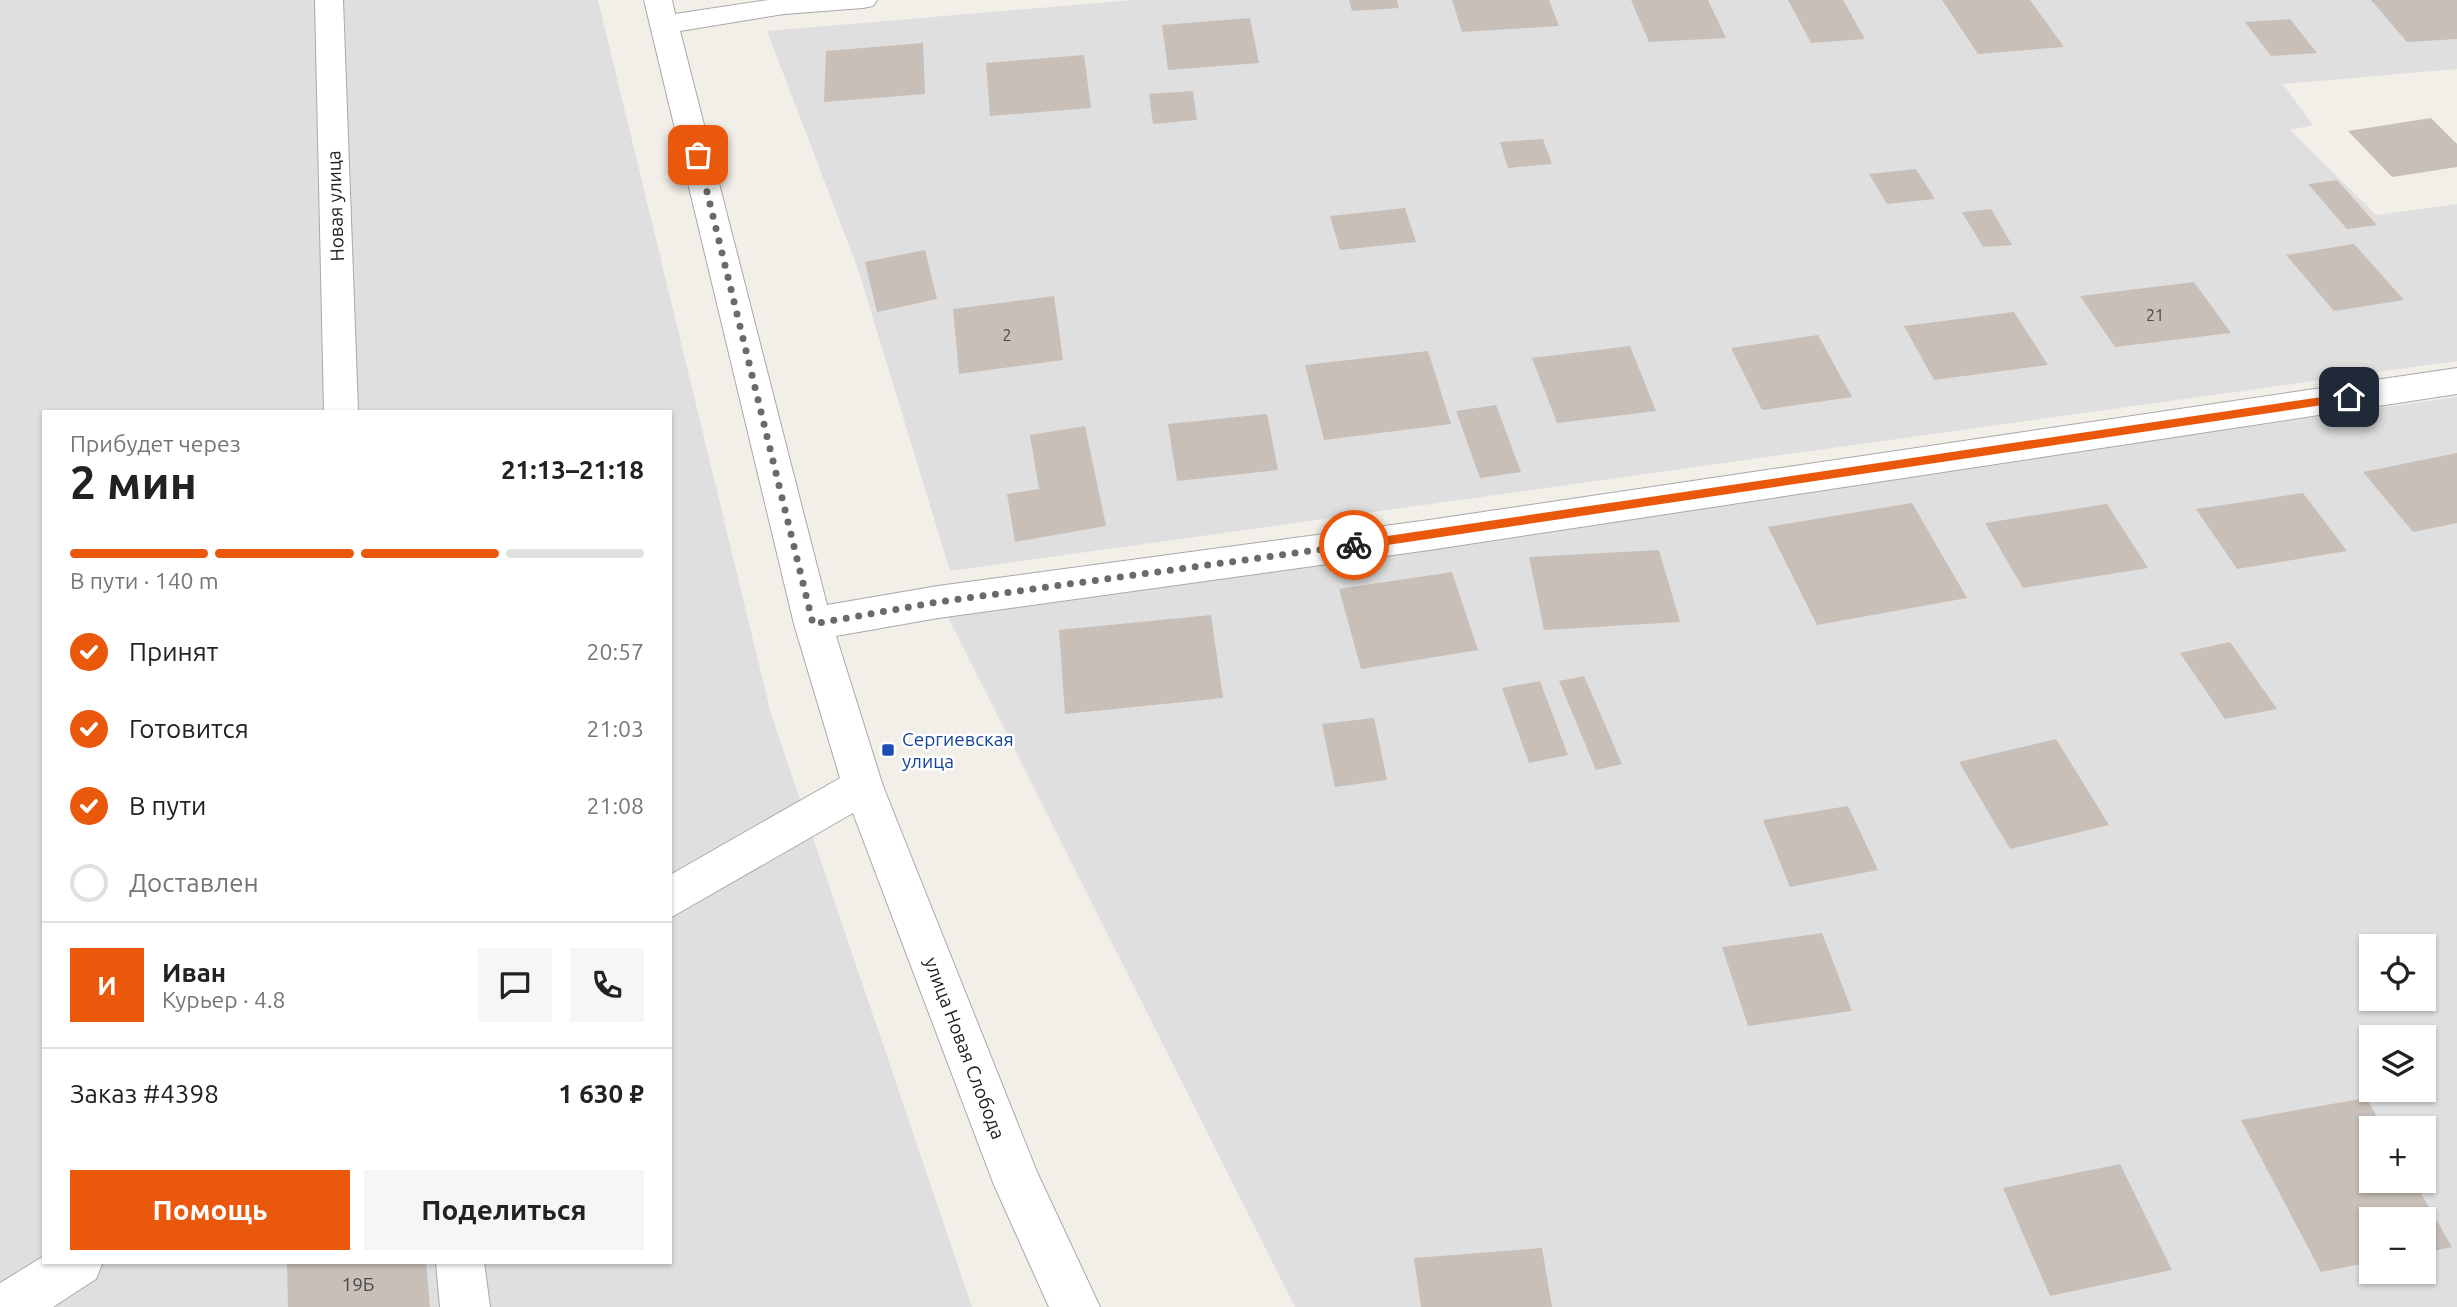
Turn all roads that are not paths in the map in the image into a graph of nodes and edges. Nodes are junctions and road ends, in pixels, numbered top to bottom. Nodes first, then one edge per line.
1 (329, 0) edge
2 (863, 0) edge
3 (662, 12) edge
4 (2457, 381) edge
5 (341, 410) edge
6 (813, 624) junction
7 (863, 786) junction
8 (672, 897) edge
9 (76, 1264) edge
10 (460, 1264) edge
11 (8, 1307) edge
12 (465, 1307) edge
13 (1075, 1307) edge

1 - 5 street, Новая улица
2 - 3 street
3 - 6 street, улица Новая Слобода
4 - 6 street
6 - 7 street, улица Новая Слобода
7 - 8 street
7 - 13 street, улица Новая Слобода
9 - 11 street
10 - 12 street

